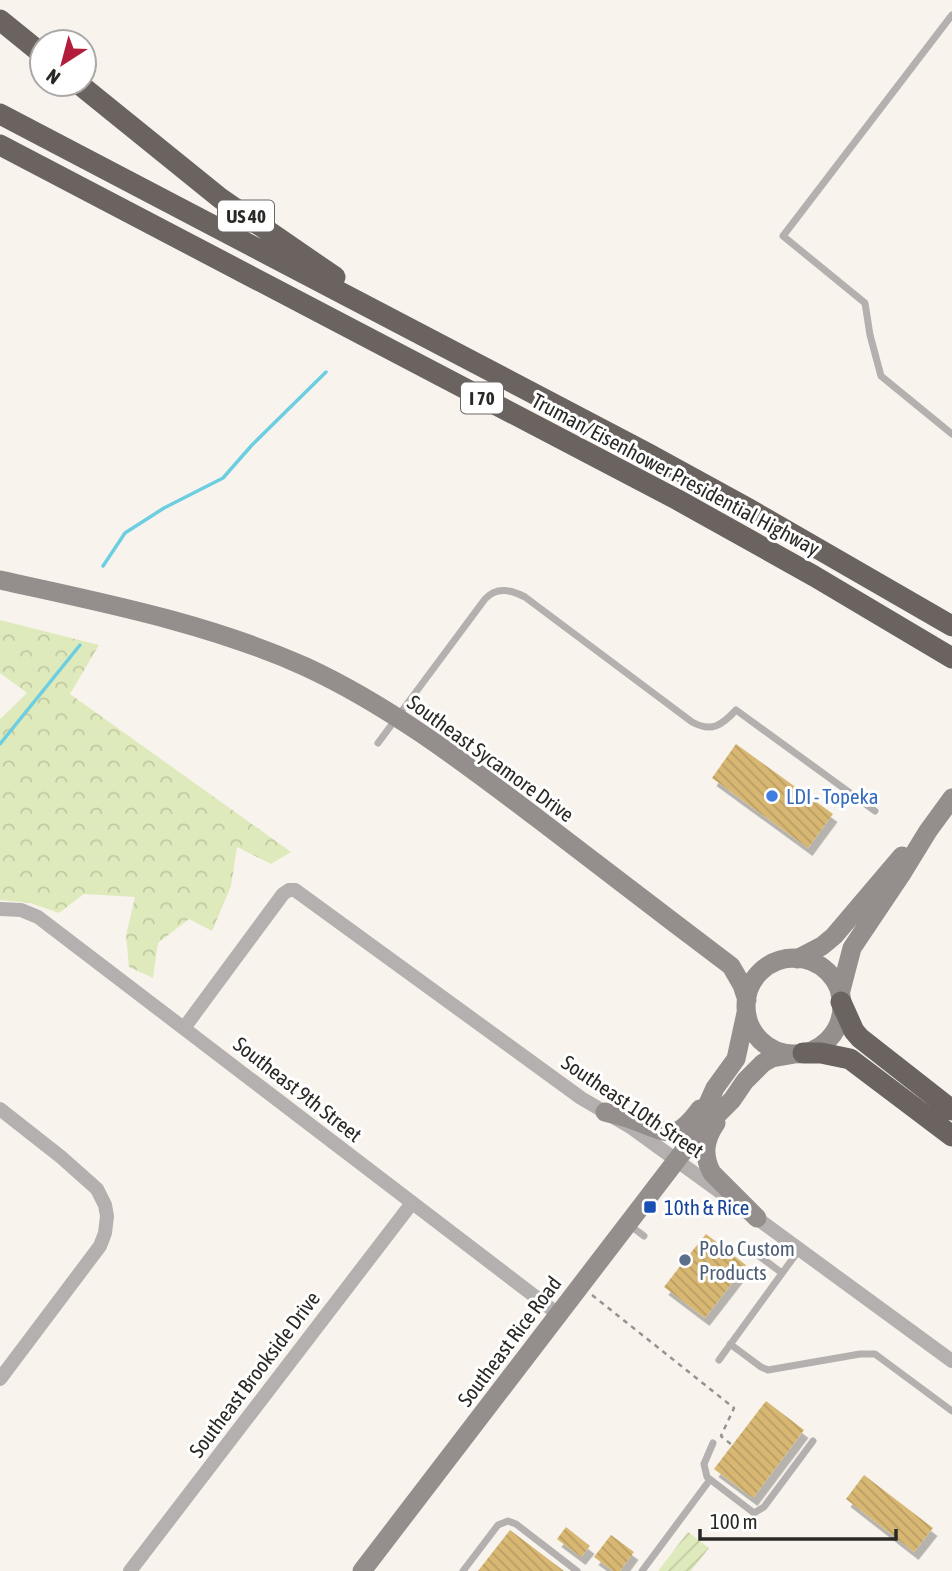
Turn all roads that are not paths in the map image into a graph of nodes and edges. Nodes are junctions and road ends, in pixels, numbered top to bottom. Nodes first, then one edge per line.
1 (952, 15) edge
2 (0, 20) edge
3 (28, 43) edge
4 (96, 98) edge
5 (0, 114) edge
6 (2, 147) edge
7 (424, 337) junction
8 (952, 434) edge
9 (0, 580) edge
10 (952, 626) edge
11 (952, 658) edge
12 (398, 717) junction
13 (378, 743) dead end
14 (952, 798) edge
15 (874, 811) dead end
16 (928, 831) junction
17 (3, 909) edge
18 (797, 959) junction
19 (841, 998) junction
20 (747, 1006) junction
21 (184, 1028) junction
22 (799, 1054) junction
23 (723, 1094) junction
24 (0, 1109) edge
25 (952, 1110) edge
26 (605, 1112) junction
27 (952, 1136) edge
28 (676, 1160) junction
29 (412, 1203) junction
30 (757, 1218) junction
31 (627, 1224) junction
32 (644, 1236) dead end
33 (799, 1249) junction
34 (755, 1253) dead end
35 (782, 1273) junction
36 (558, 1314) junction
37 (730, 1344) junction
38 (719, 1360) dead end
39 (952, 1361) edge
40 (0, 1379) edge
41 (952, 1410) edge
42 (813, 1441) dead end
43 (713, 1443) dead end
44 (709, 1481) junction
45 (130, 1571) edge
46 (362, 1571) edge
47 (463, 1571) edge
48 (577, 1571) edge
49 (642, 1571) edge

1 - 8 lane
2 - 3 highway
4 - 7 highway, US 40
5 - 7 highway, Truman/Eisenhower Presidential Highway / I 70
6 - 11 highway, Truman/Eisenhower Presidential Highway / I 70
7 - 10 highway, Truman/Eisenhower Presidential Highway / I 70
9 - 12 street, Southeast Sycamore Drive
12 - 13 lane
12 - 15 lane
12 - 20 street, Southeast Sycamore Drive
14 - 16 street
16 - 18 street
16 - 19 street
17 - 21 street, Southeast 9th Street
18 - 19 street
18 - 20 street
19 - 22 street
19 - 25 highway
20 - 22 street
20 - 23 street, Southeast Rice Road
21 - 26 street, Southeast 10th Street
21 - 29 street, Southeast 9th Street
22 - 23 street, Southeast Rice Road
22 - 27 highway
23 - 26 street
23 - 28 street, Southeast Rice Road
23 - 30 street
24 - 40 street
26 - 28 street, Southeast 10th Street
28 - 30 street, Southeast 10th Street
28 - 31 street, Southeast Rice Road
29 - 36 street, Southeast 9th Street
29 - 45 street, Southeast Brookside Drive
30 - 33 street, Southeast 10th Street
31 - 32 lane
31 - 36 street, Southeast Rice Road
33 - 35 lane
33 - 39 street, Southeast 10th Street
34 - 35 lane
35 - 37 lane
36 - 46 street, Southeast Rice Road
37 - 38 lane
37 - 41 lane
42 - 44 lane
43 - 44 lane
44 - 49 lane
47 - 48 lane

